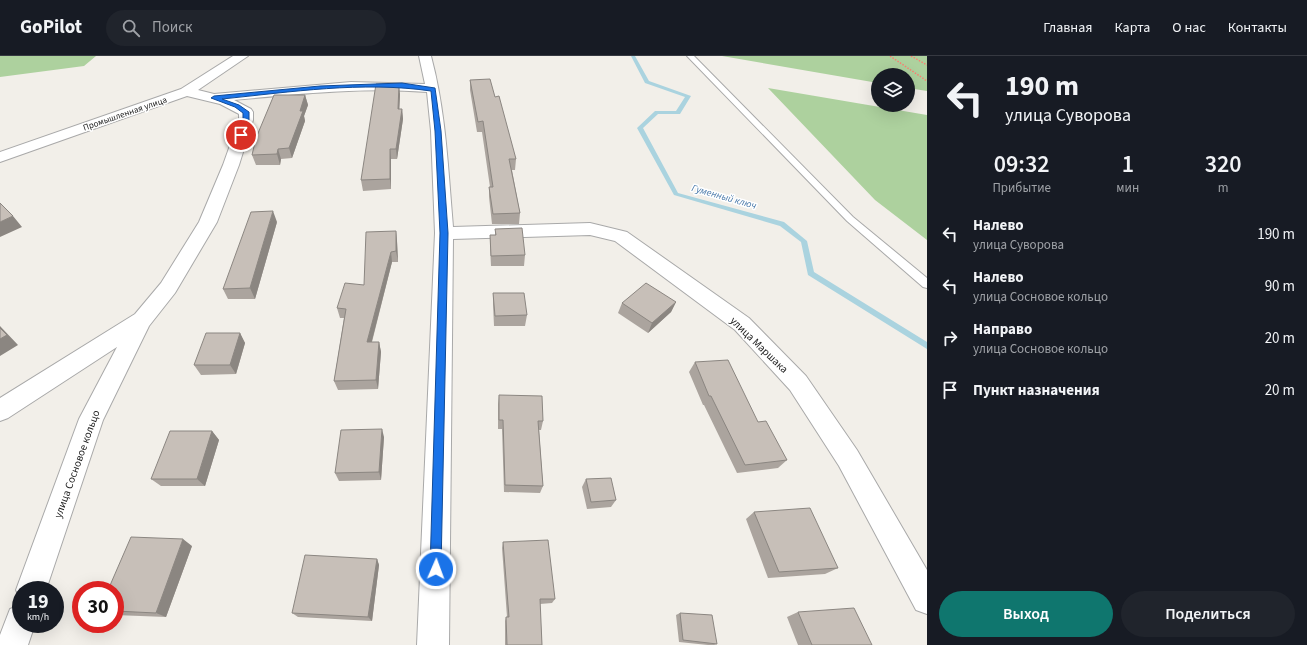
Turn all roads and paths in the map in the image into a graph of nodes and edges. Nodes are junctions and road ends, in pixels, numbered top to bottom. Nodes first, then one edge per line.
1 (242, 56) edge
2 (425, 56) edge
3 (690, 56) edge
4 (890, 56) edge
5 (911, 56) edge
6 (927, 65) edge
7 (927, 81) edge
8 (433, 89) junction
9 (186, 92) junction
10 (214, 98) junction
11 (0, 157) edge
12 (444, 233) junction
13 (927, 284) edge
14 (142, 320) junction
15 (0, 411) edge
16 (34, 581) edge
17 (927, 599) edge
18 (16, 633) edge
19 (12, 645) edge
20 (433, 645) edge

1 - 9 street, Промышленная улица
2 - 8 street
3 - 13 lane
4 - 7 path
5 - 6 path
8 - 10 street
8 - 12 street
9 - 10 street, улица Сосновое кольцо
9 - 11 street, Промышленная улица
10 - 14 street, улица Сосновое кольцо
12 - 17 street, улица Маршака
12 - 20 street
14 - 15 street, улица Сосновое кольцо
14 - 16 street, улица Сосновое кольцо
18 - 19 street

